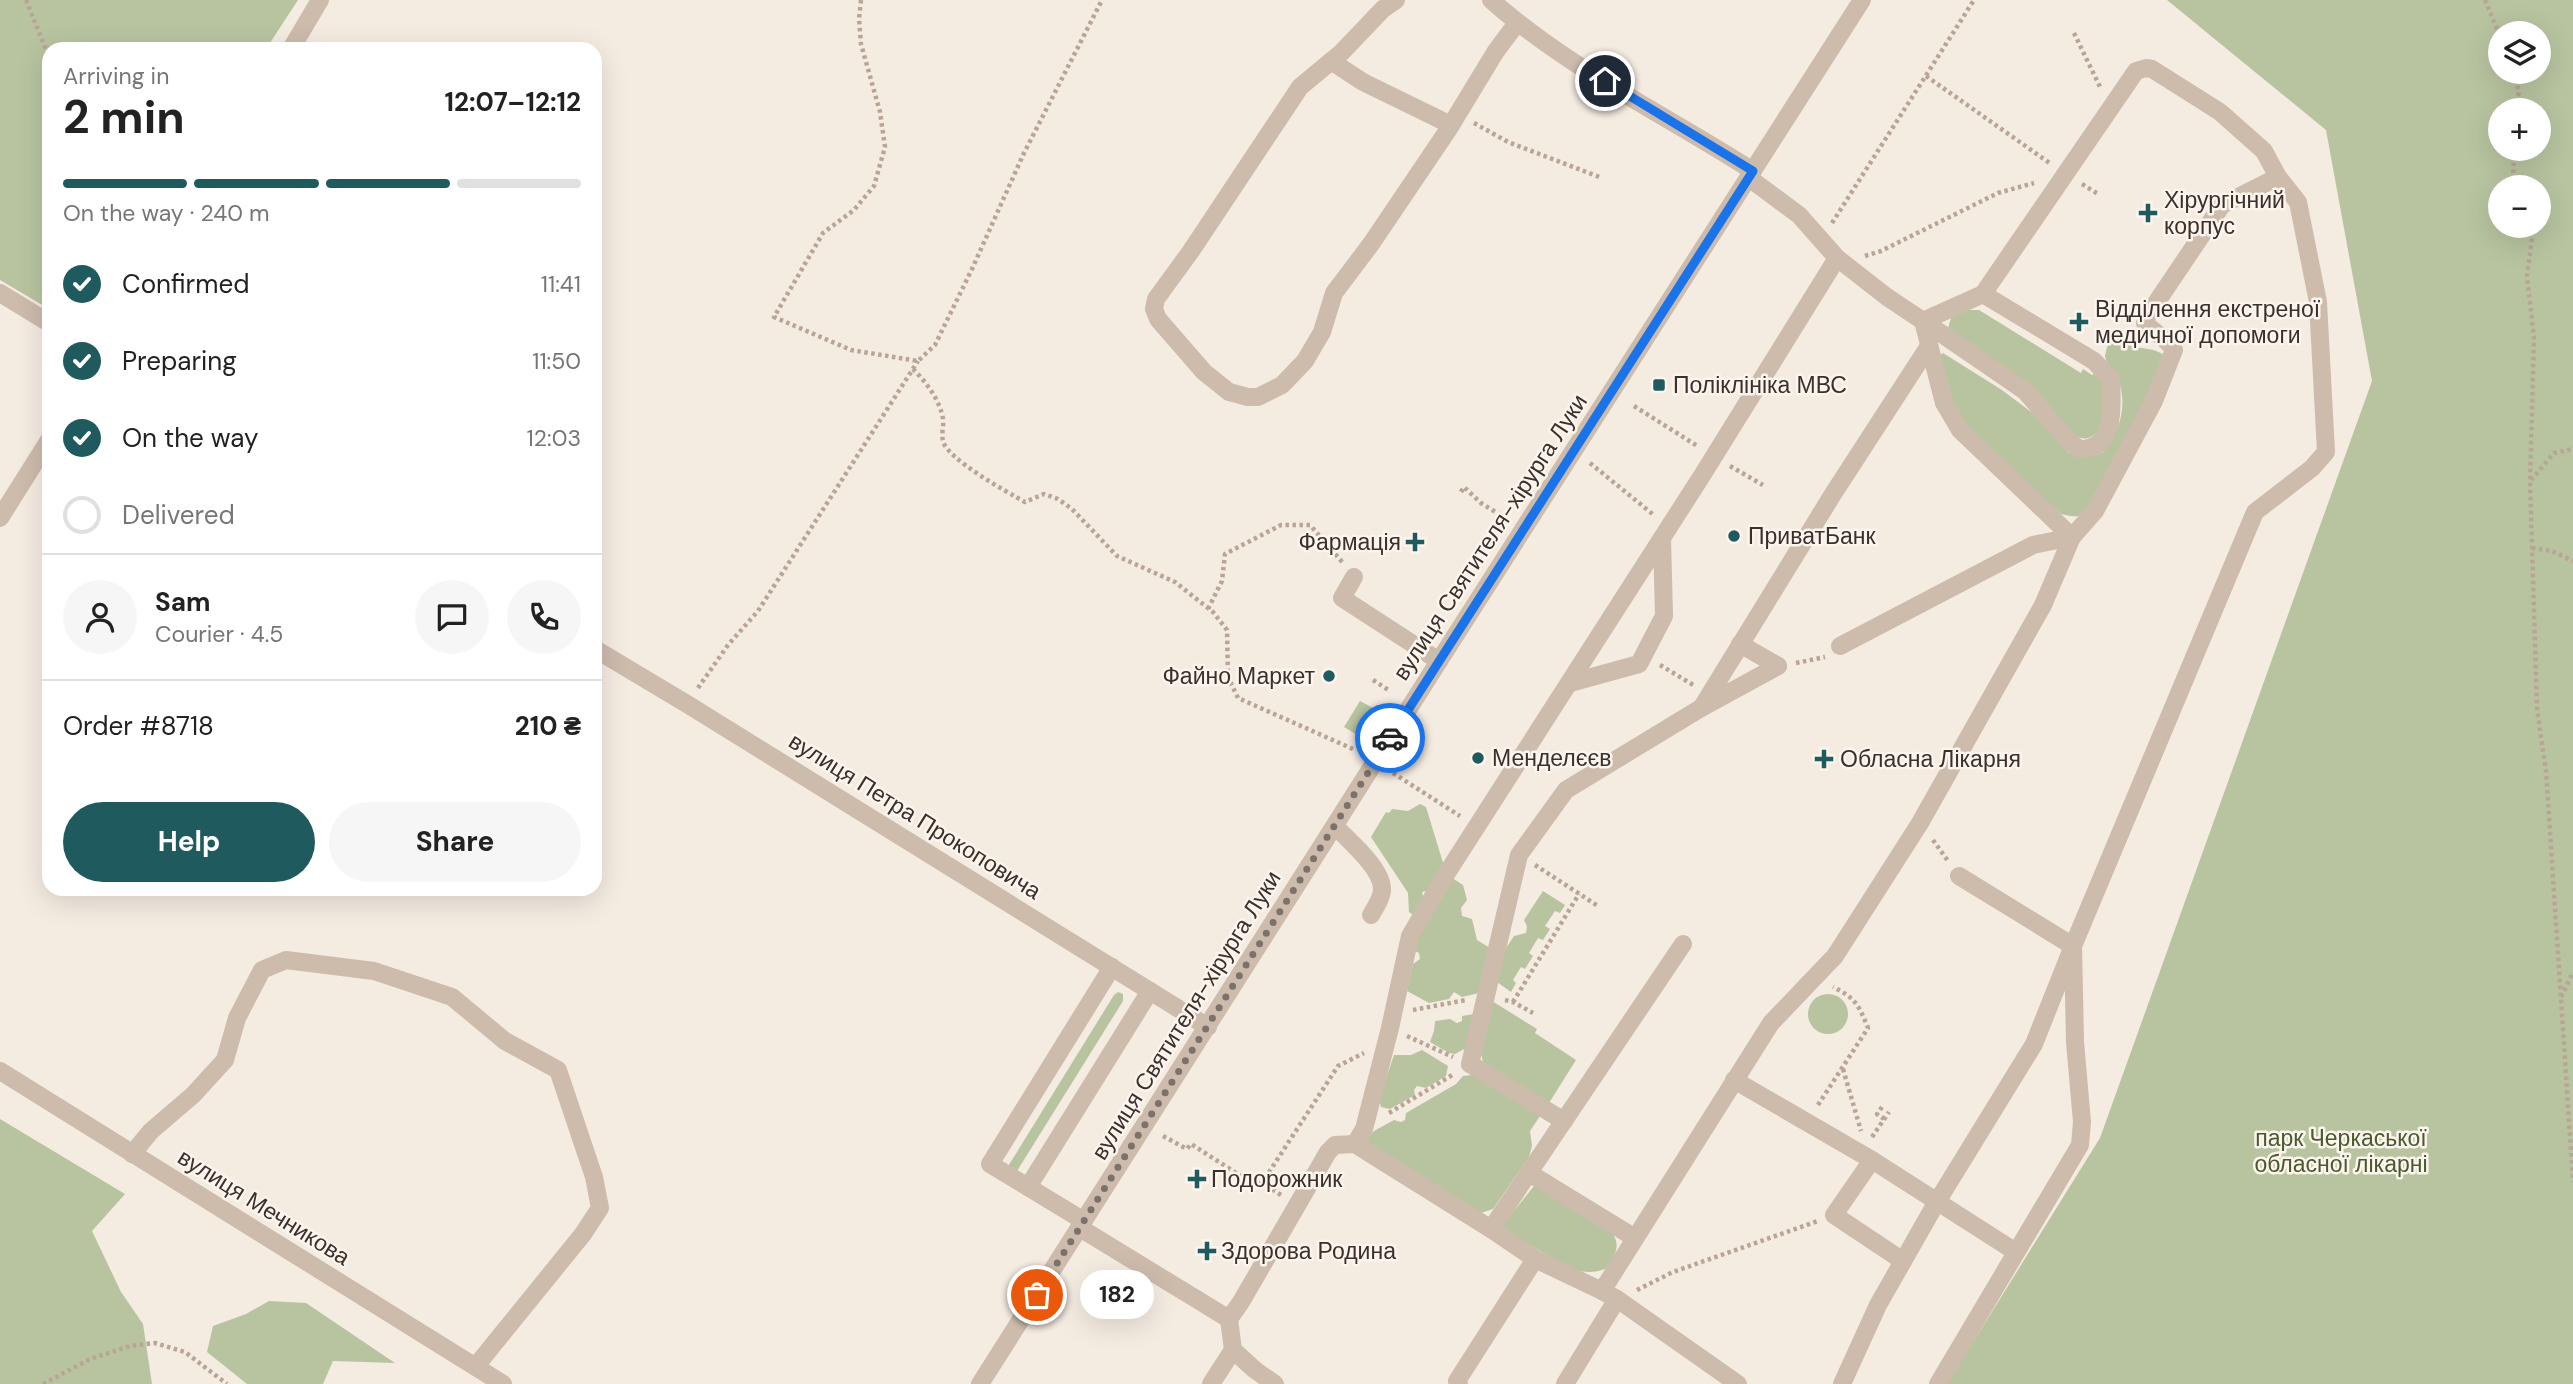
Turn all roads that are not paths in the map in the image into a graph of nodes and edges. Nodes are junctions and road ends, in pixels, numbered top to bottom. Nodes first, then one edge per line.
1 (320, 0) edge
2 (1396, 0) edge
3 (1491, 0) edge
4 (1861, 0) edge
5 (1517, 23) junction
6 (295, 42) edge
7 (1331, 61) junction
8 (1454, 119) junction
9 (1751, 174) junction
10 (2278, 177) junction
11 (1837, 258) junction
12 (0, 293) edge
13 (1983, 294) junction
14 (42, 319) edge
15 (1923, 321) junction
16 (1929, 346) junction
17 (42, 451) edge
18 (0, 518) edge
19 (1666, 533) junction
20 (2072, 537) junction
21 (1354, 577) road end
22 (1740, 644) junction
23 (1840, 646) road end
24 (602, 653) edge
25 (1439, 660) junction
26 (1570, 683) junction
27 (1705, 701) junction
28 (1335, 826) junction
29 (1959, 876) road end
30 (1371, 915) dead end
31 (1683, 944) dead end
32 (2073, 946) junction
33 (1112, 967) junction
34 (1150, 991) junction
35 (1208, 1027) junction
36 (0, 1071) edge
37 (1734, 1080) junction
38 (1564, 1121) junction
39 (1360, 1136) junction
40 (132, 1154) junction
41 (1869, 1155) junction
42 (1529, 1173) junction
43 (1028, 1187) junction
44 (1937, 1202) junction
45 (1082, 1225) junction
46 (1491, 1229) junction
47 (1634, 1238) junction
48 (2016, 1252) junction
49 (1535, 1259) junction
50 (1903, 1261) junction
51 (1609, 1295) junction
52 (1229, 1319) junction
53 (1233, 1350) junction
54 (476, 1366) junction
55 (503, 1384) edge
56 (980, 1384) edge
57 (1211, 1384) edge
58 (1275, 1384) edge
59 (1459, 1384) edge
60 (1565, 1384) edge
61 (1737, 1384) edge
62 (1842, 1384) edge
63 (1938, 1384) edge

1 - 6 street
2 - 7 street
3 - 5 street
4 - 9 street, вулиця Святителя-хірурга Луки
5 - 8 street
5 - 9 street
7 - 8 street
7 - 8 street
9 - 11 street
9 - 25 street, вулиця Святителя-хірурга Луки
10 - 13 street
10 - 20 street
10 - 32 street
11 - 15 street
11 - 19 street
12 - 14 street
13 - 15 street
13 - 15 street
15 - 16 street
16 - 20 street
16 - 22 street
17 - 18 street
19 - 26 street
19 - 26 street
20 - 23 street
20 - 37 street
21 - 25 street
22 - 27 street
22 - 27 street
24 - 33 street, вулиця Петра Прокоповича
25 - 28 street, вулиця Святителя-хірурга Луки
26 - 39 street
27 - 38 street
28 - 30 street
28 - 35 street, вулиця Святителя-хірурга Луки
29 - 32 street
31 - 38 street
32 - 44 street
32 - 48 street
33 - 34 street, вулиця Петра Прокоповича
33 - 43 street
34 - 35 street, вулиця Петра Прокоповича
34 - 43 street
35 - 45 street, вулиця Святителя-хірурга Луки
36 - 40 street, вулиця Мечникова
37 - 41 street
37 - 47 street
38 - 42 street
39 - 46 street
39 - 52 street
40 - 54 street, вулиця Мечникова
40 - 54 street
41 - 44 street
41 - 50 street
42 - 46 street
42 - 47 street
43 - 45 street
44 - 48 street
44 - 50 street
45 - 52 street
45 - 56 street, вулиця Святителя-хірурга Луки
46 - 49 street
47 - 51 street
48 - 63 street
49 - 51 street
49 - 59 street
50 - 62 street
51 - 60 street
51 - 61 street
52 - 53 street
53 - 57 street
53 - 58 street
54 - 55 street, вулиця Мечникова

